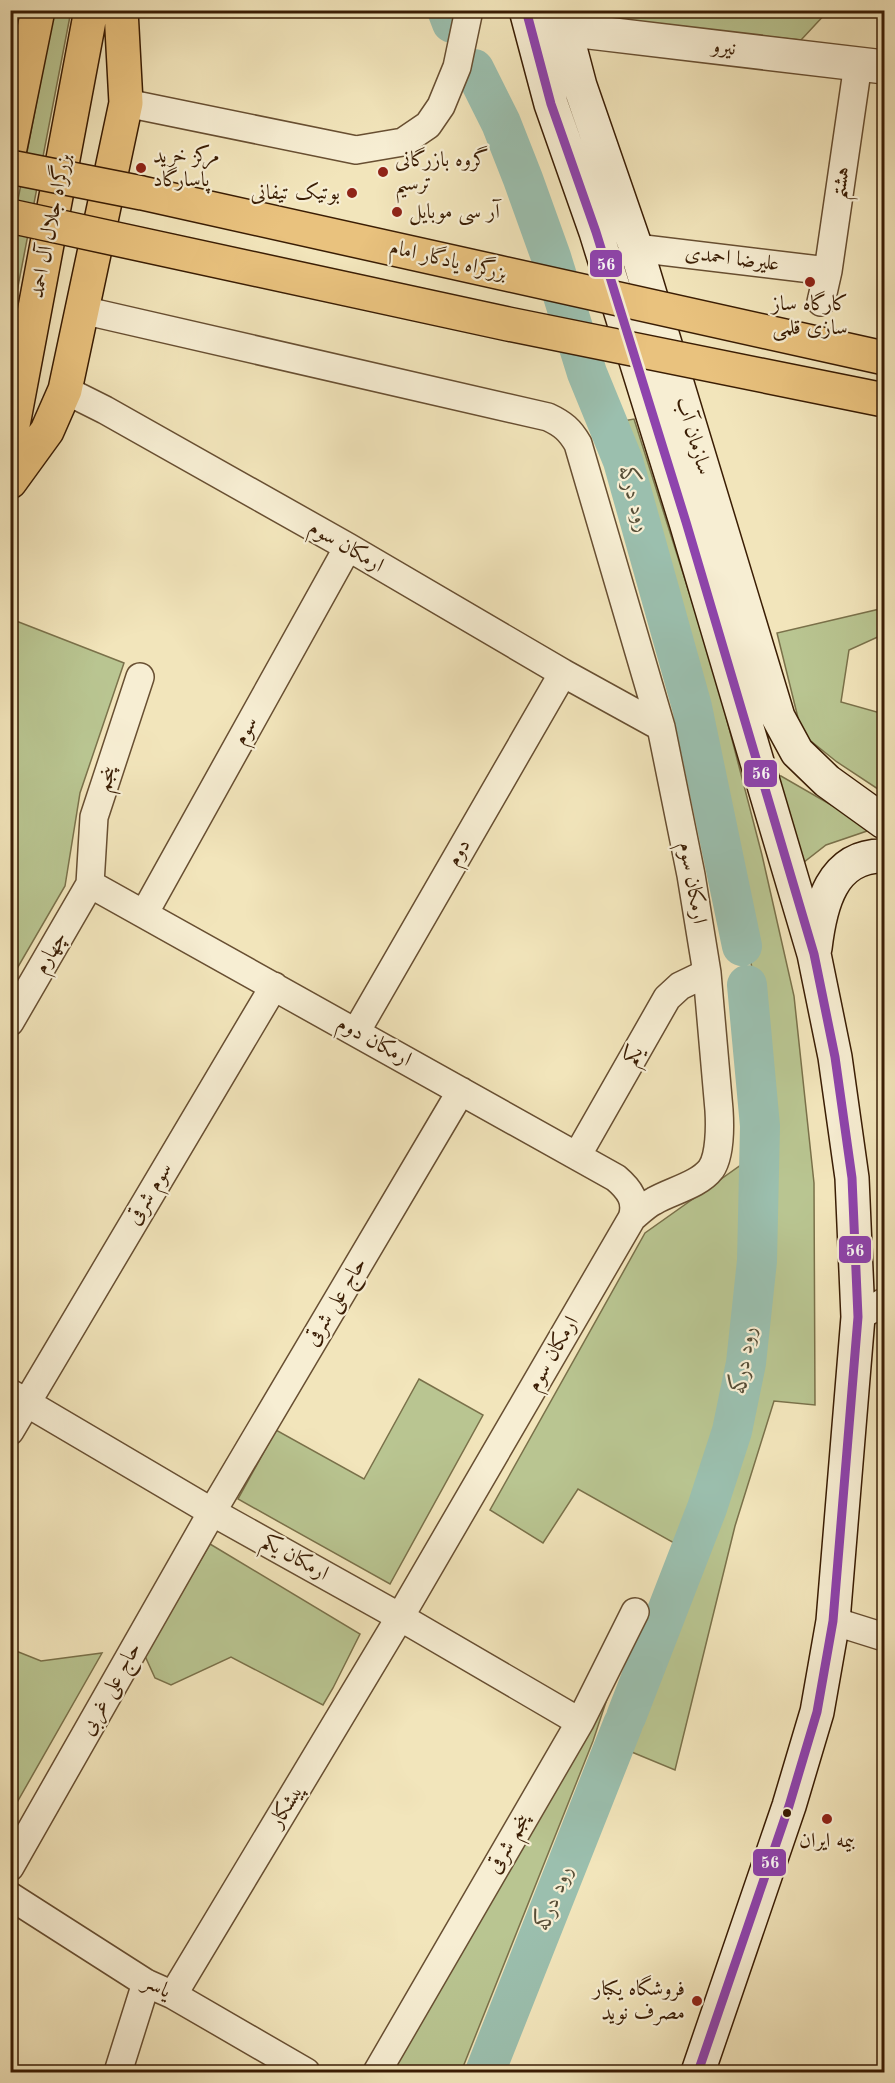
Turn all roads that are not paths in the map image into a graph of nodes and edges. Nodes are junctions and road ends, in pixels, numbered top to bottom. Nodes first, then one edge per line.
1 (38, 10) edge
2 (91, 10) edge
3 (121, 10) edge
4 (468, 10) edge
5 (526, 10) edge
6 (562, 20) edge
7 (871, 65) edge
8 (126, 103) junction
9 (10, 148) edge
10 (10, 166) edge
11 (10, 216) edge
12 (596, 232) junction
13 (633, 240) junction
14 (828, 271) junction
15 (821, 302) dead end
16 (82, 310) junction
17 (885, 358) edge
18 (65, 390) junction
19 (885, 400) edge
20 (10, 441) edge
21 (10, 482) edge
22 (705, 532) junction
23 (348, 547) junction
24 (562, 673) junction
25 (140, 677) dead end
26 (661, 727) junction
27 (885, 822) edge
28 (885, 856) edge
29 (90, 884) junction
30 (144, 914) junction
31 (814, 954) junction
32 (707, 973) junction
33 (274, 986) junction
34 (10, 1022) edge
35 (356, 1032) junction
36 (461, 1091) junction
37 (577, 1156) junction
38 (632, 1218) junction
39 (872, 1309) edge
40 (19, 1397) edge
41 (10, 1431) edge
42 (212, 1512) junction
43 (635, 1612) dead end
44 (400, 1617) junction
45 (833, 1621) junction
46 (885, 1637) edge
47 (580, 1722) junction
48 (40, 1817) junction
49 (10, 1837) edge
50 (10, 1867) edge
51 (10, 1896) edge
52 (146, 1983) junction
53 (173, 1995) junction
54 (699, 2072) edge
55 (118, 2073) edge
56 (306, 2073) edge
57 (377, 2073) edge

1 - 9 highway
2 - 20 highway, بزرگراه جلال آل احمد
3 - 8 highway
4 - 8 street
5 - 12 main road, سازمان آب
6 - 7 main road, نیرو
6 - 13 main road, سازمان آب
7 - 14 street, هشتم
8 - 16 highway
10 - 17 highway, بزرگراه یادگار امام, bridge
11 - 19 highway, bridge
12 - 13 main road
12 - 22 main road, سازمان آب
13 - 14 street, علیرضا احمدی
13 - 22 main road, سازمان آب
14 - 15 street, هشتم
16 - 18 highway
16 - 26 street
18 - 21 highway
18 - 23 street, ارمکان سوم
22 - 27 main road, سازمان آب
22 - 31 main road, سازمان آب
23 - 24 street, ارمکان سوم
23 - 30 street, سوم
24 - 26 street, ارمکان سوم
24 - 35 street, دوم
25 - 29 street, پنجم
26 - 32 street, ارمکان سوم
28 - 31 main road
29 - 30 street, ارمکان دوم
29 - 34 street, چهارم
30 - 33 street, ارمکان دوم
31 - 39 main road, سازمان آب
32 - 37 street, یکم
32 - 38 street, ارمکان سوم
33 - 35 street, ارمکان دوم
33 - 40 street, سوم شرقی
35 - 36 street, ارمکان دوم
36 - 37 street, ارمکان دوم
36 - 42 street, حاج علی شرقی
37 - 38 street, ارمکان دوم
38 - 44 street, ارمکان سوم
39 - 45 main road, سازمان آب
40 - 41 street, سوم شرقی
40 - 42 street, ارمکان یکم
42 - 44 street, ارمکان یکم
42 - 48 street, حاج علی غربی
43 - 47 street, پنجم شرقی
44 - 47 street, ارمکان یکم
44 - 53 street, پیشکار
45 - 46 street
45 - 54 main road, سازمان آب
47 - 57 street, پنجم شرقی
48 - 49 street
48 - 50 street, حاج علی غربی
51 - 52 street, یاسر
52 - 53 street, یاسر
52 - 55 street
53 - 56 street, یاسر

